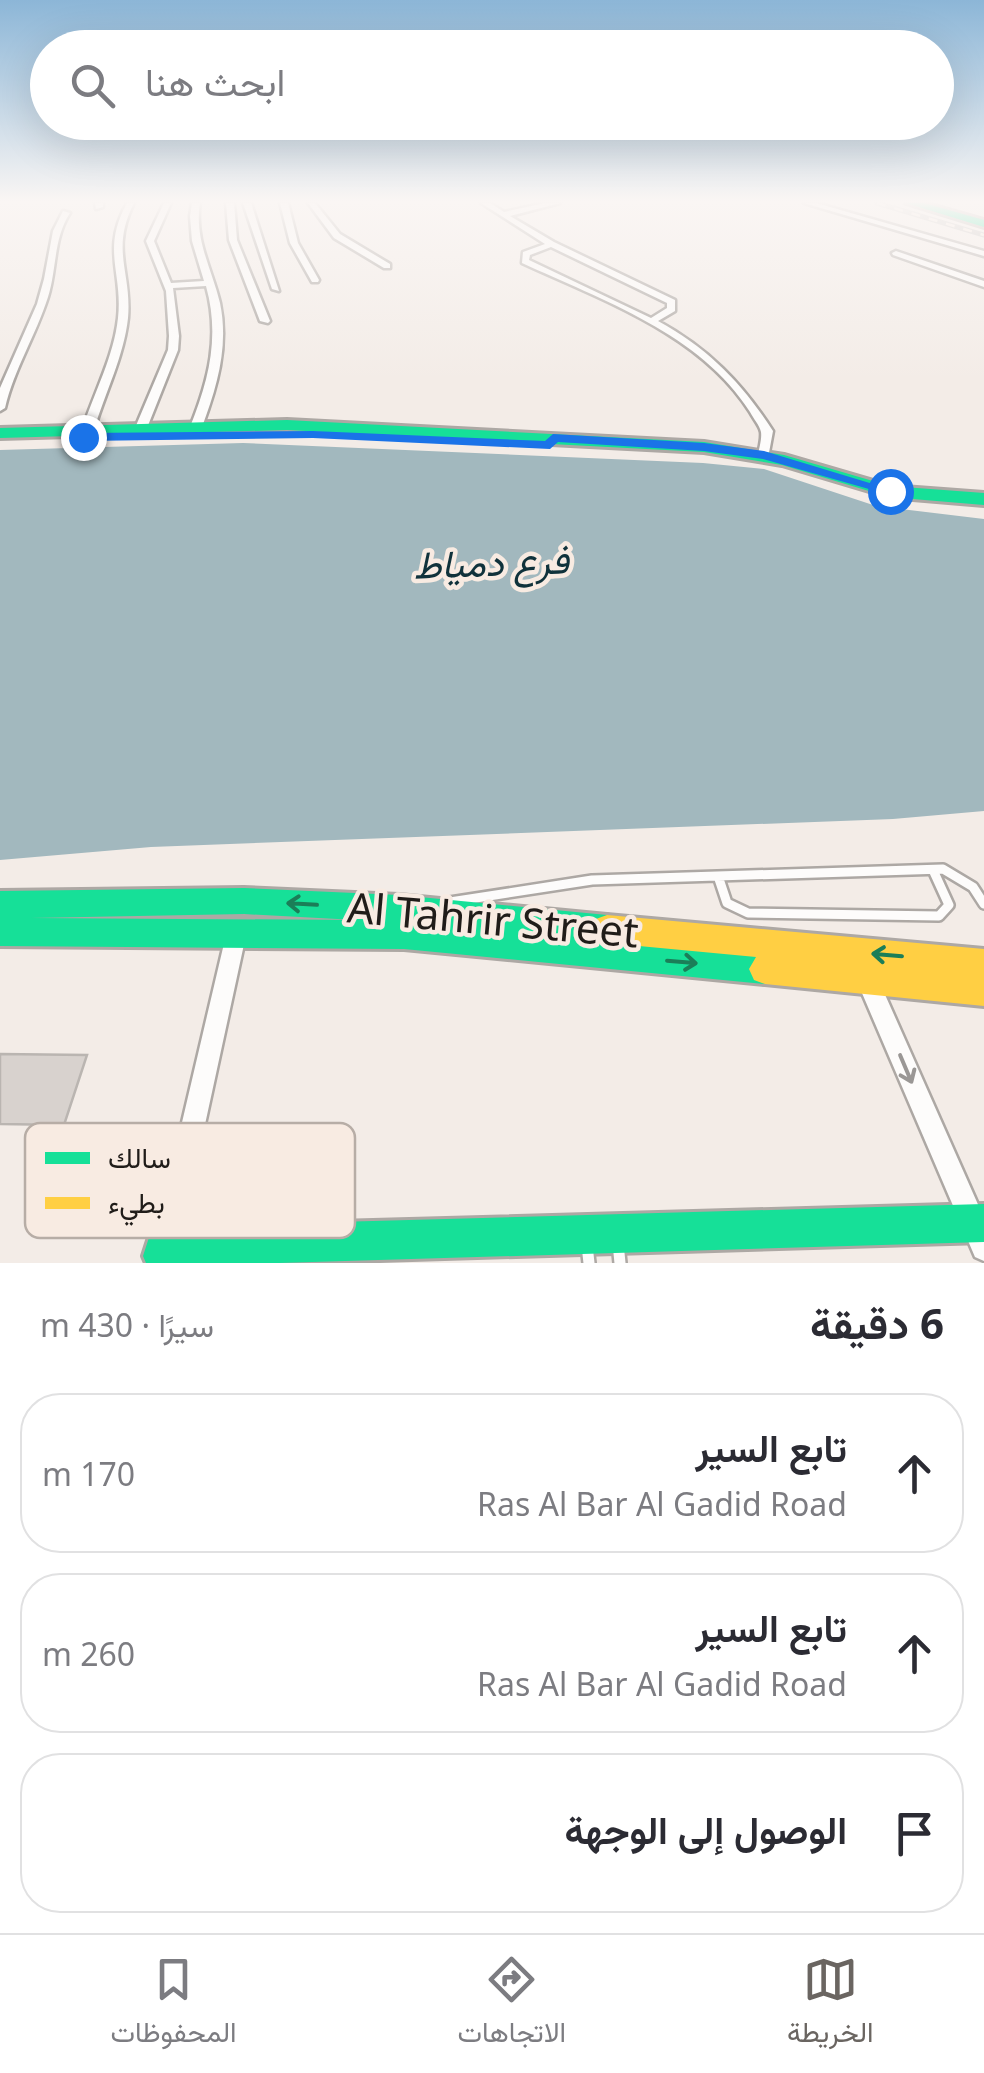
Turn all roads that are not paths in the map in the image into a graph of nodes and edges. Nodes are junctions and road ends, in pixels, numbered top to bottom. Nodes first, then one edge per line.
1 (50, 262) edge
2 (116, 262) edge
3 (158, 262) edge
4 (202, 262) edge
5 (242, 262) edge
6 (267, 262) edge
7 (304, 262) edge
8 (380, 262) edge
9 (530, 262) edge
10 (588, 262) edge
11 (921, 262) edge
12 (387, 266) dead end
13 (314, 280) dead end
14 (208, 283) junction
15 (984, 284) edge
16 (168, 286) junction
17 (276, 289) dead end
18 (265, 321) dead end
19 (652, 321) junction
20 (0, 408) edge
21 (196, 427) junction
22 (141, 428) junction
23 (88, 430) junction
24 (0, 436) edge
25 (552, 441) junction
26 (764, 455) junction
27 (984, 503) edge
28 (932, 870) junction
29 (718, 876) junction
30 (150, 902) junction
31 (85, 904) junction
32 (984, 904) edge
33 (0, 906) edge
34 (399, 910) junction
35 (0, 932) edge
36 (67, 932) junction
37 (132, 933) junction
38 (236, 935) junction
39 (984, 964) edge
40 (867, 979) junction
41 (984, 990) edge
42 (193, 1123) edge
43 (981, 1232) edge
44 (617, 1235) junction
45 (586, 1236) junction
46 (236, 1238) edge
47 (250, 1238) edge
48 (164, 1252) edge
49 (589, 1263) edge
50 (620, 1263) edge

1 - 20 street
2 - 23 street
3 - 16 street
4 - 14 street
5 - 18 street
6 - 17 street
7 - 13 street
8 - 12 street
9 - 19 street
10 - 19 street
11 - 15 street
14 - 16 street
14 - 21 street
16 - 22 street
19 - 26 street
21 - 22 main road
21 - 25 main road
22 - 23 main road
23 - 24 main road
24 - 25 main road
25 - 26 main road
25 - 27 main road
26 - 27 main road
28 - 29 lane
28 - 29 lane
28 - 32 lane
29 - 34 lane
30 - 31 main road, Al Tahrir Street
34 -> 30 main road, Al Tahrir Street
30 - 37 main road
31 - 33 main road, Al Tahrir Street
31 - 36 main road
39 -> 34 main road, Al Tahrir Street
35 - 36 main road, Al Tahrir Street
36 - 37 main road, Al Tahrir Street
37 - 38 main road, Al Tahrir Street
38 -> 40 main road, Al Tahrir Street
38 - 42 street
40 - 41 main road, Al Tahrir Street
40 -> 43 street
43 - 44 main road
44 - 45 main road
44 - 50 lane
45 - 47 main road
45 - 49 lane
46 - 48 main road

